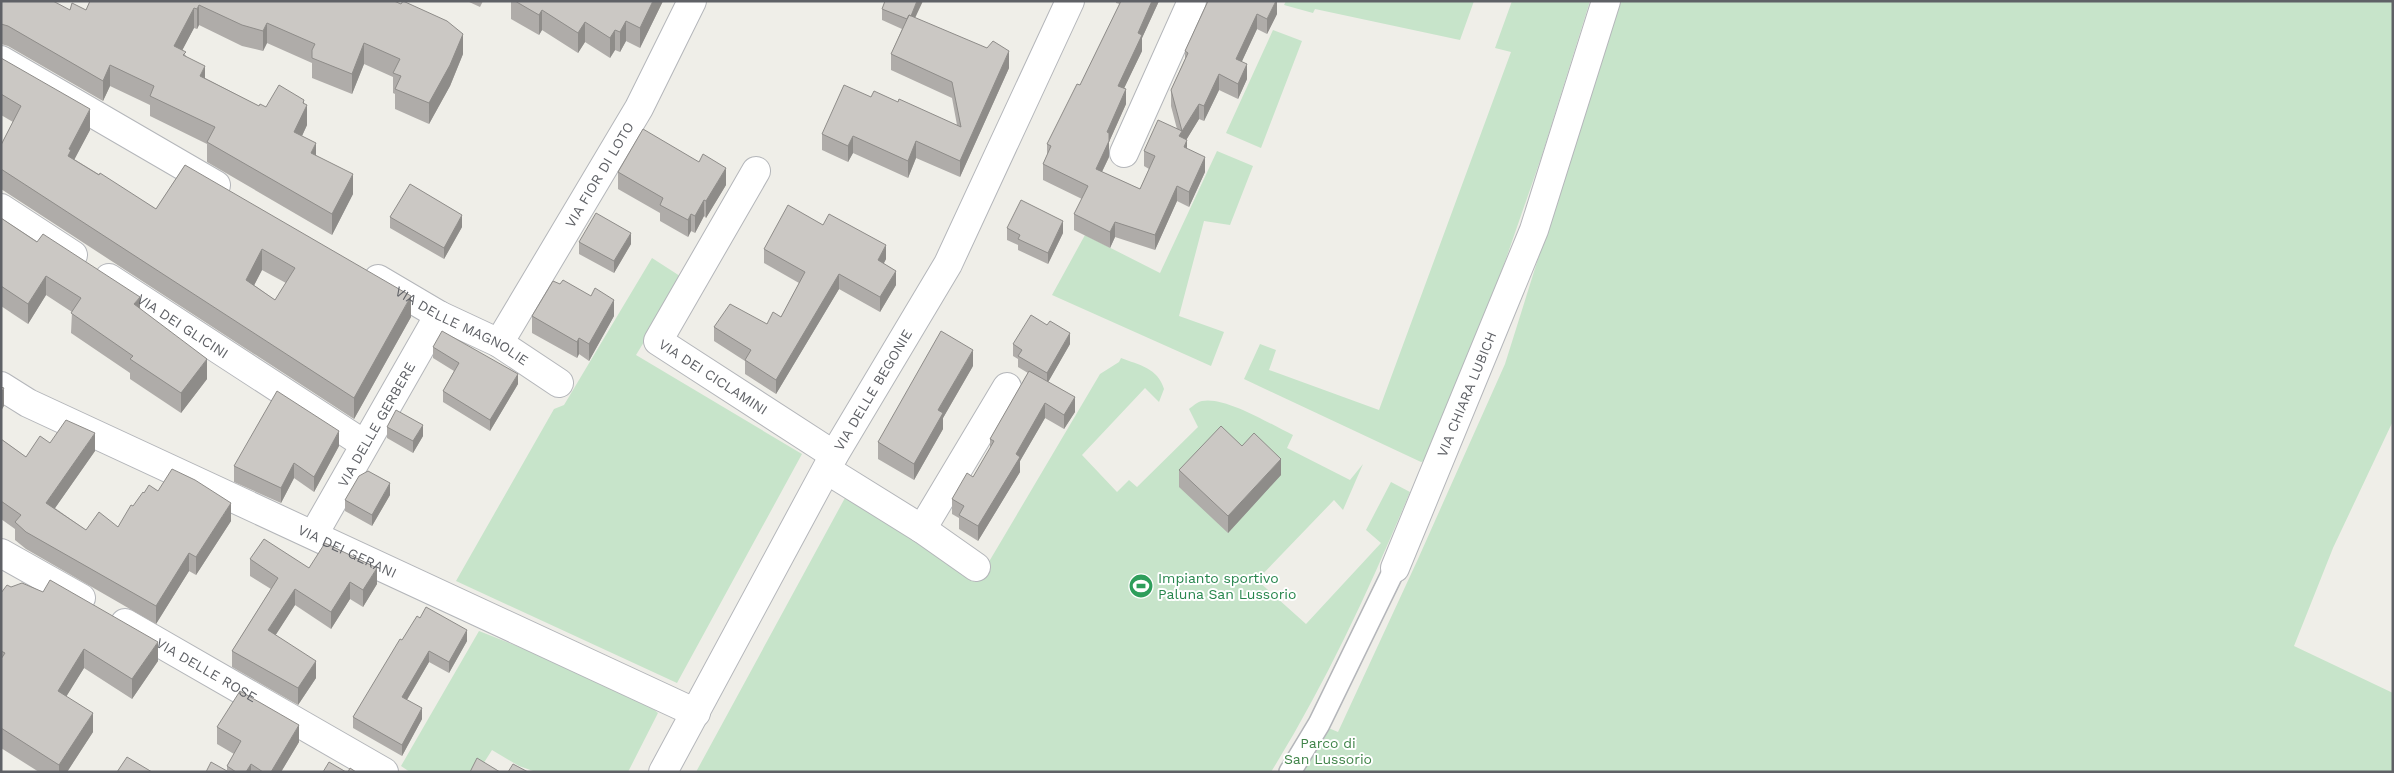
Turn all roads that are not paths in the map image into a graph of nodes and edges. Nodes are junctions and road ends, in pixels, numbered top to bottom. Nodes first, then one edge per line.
1 (692, 1) edge
2 (1070, 1) edge
3 (1192, 1) edge
4 (1606, 1) edge
5 (1, 60) edge
6 (1124, 153) dead end
7 (756, 171) dead end
8 (242, 200) edge
9 (1, 208) edge
10 (353, 265) edge
11 (439, 315) junction
12 (499, 343) junction
13 (559, 382) dead end
14 (1, 386) edge
15 (1007, 387) dead end
16 (364, 444) junction
17 (830, 463) junction
18 (922, 529) junction
19 (314, 534) junction
20 (1, 553) edge
21 (976, 567) dead end
22 (1395, 568) joint
23 (696, 713) junction
24 (384, 772) edge
25 (663, 772) edge
26 (1290, 772) edge

1 - 12 street, VIA FIOR DI LOTO
2 - 17 street, VIA DELLE BEGONIE
3 - 6 street
4 - 22 street, VIA CHIARA LUBICH
5 - 8 street
7 - 17 street, VIA DEI CICLAMINI
9 - 16 street, VIA DEI GLICINI
10 - 11 street, VIA DELLE MAGNOLIE
11 - 12 street, VIA DELLE MAGNOLIE
11 - 16 street, VIA DELLE GERBERE
12 - 13 street, VIA DELLE MAGNOLIE
14 - 19 street, VIA DEI GERANI
15 - 18 street
16 - 19 street, VIA DELLE GERBERE
17 - 18 street, VIA DEI CICLAMINI
17 - 23 street, VIA DELLE BEGONIE
18 - 21 street, VIA DEI CICLAMINI
19 - 23 street, VIA DEI GERANI
20 - 24 street, VIA DELLE ROSE
22 - 26 street, VIA CHIARA LUBICH
23 - 25 street, VIA DELLE BEGONIE

